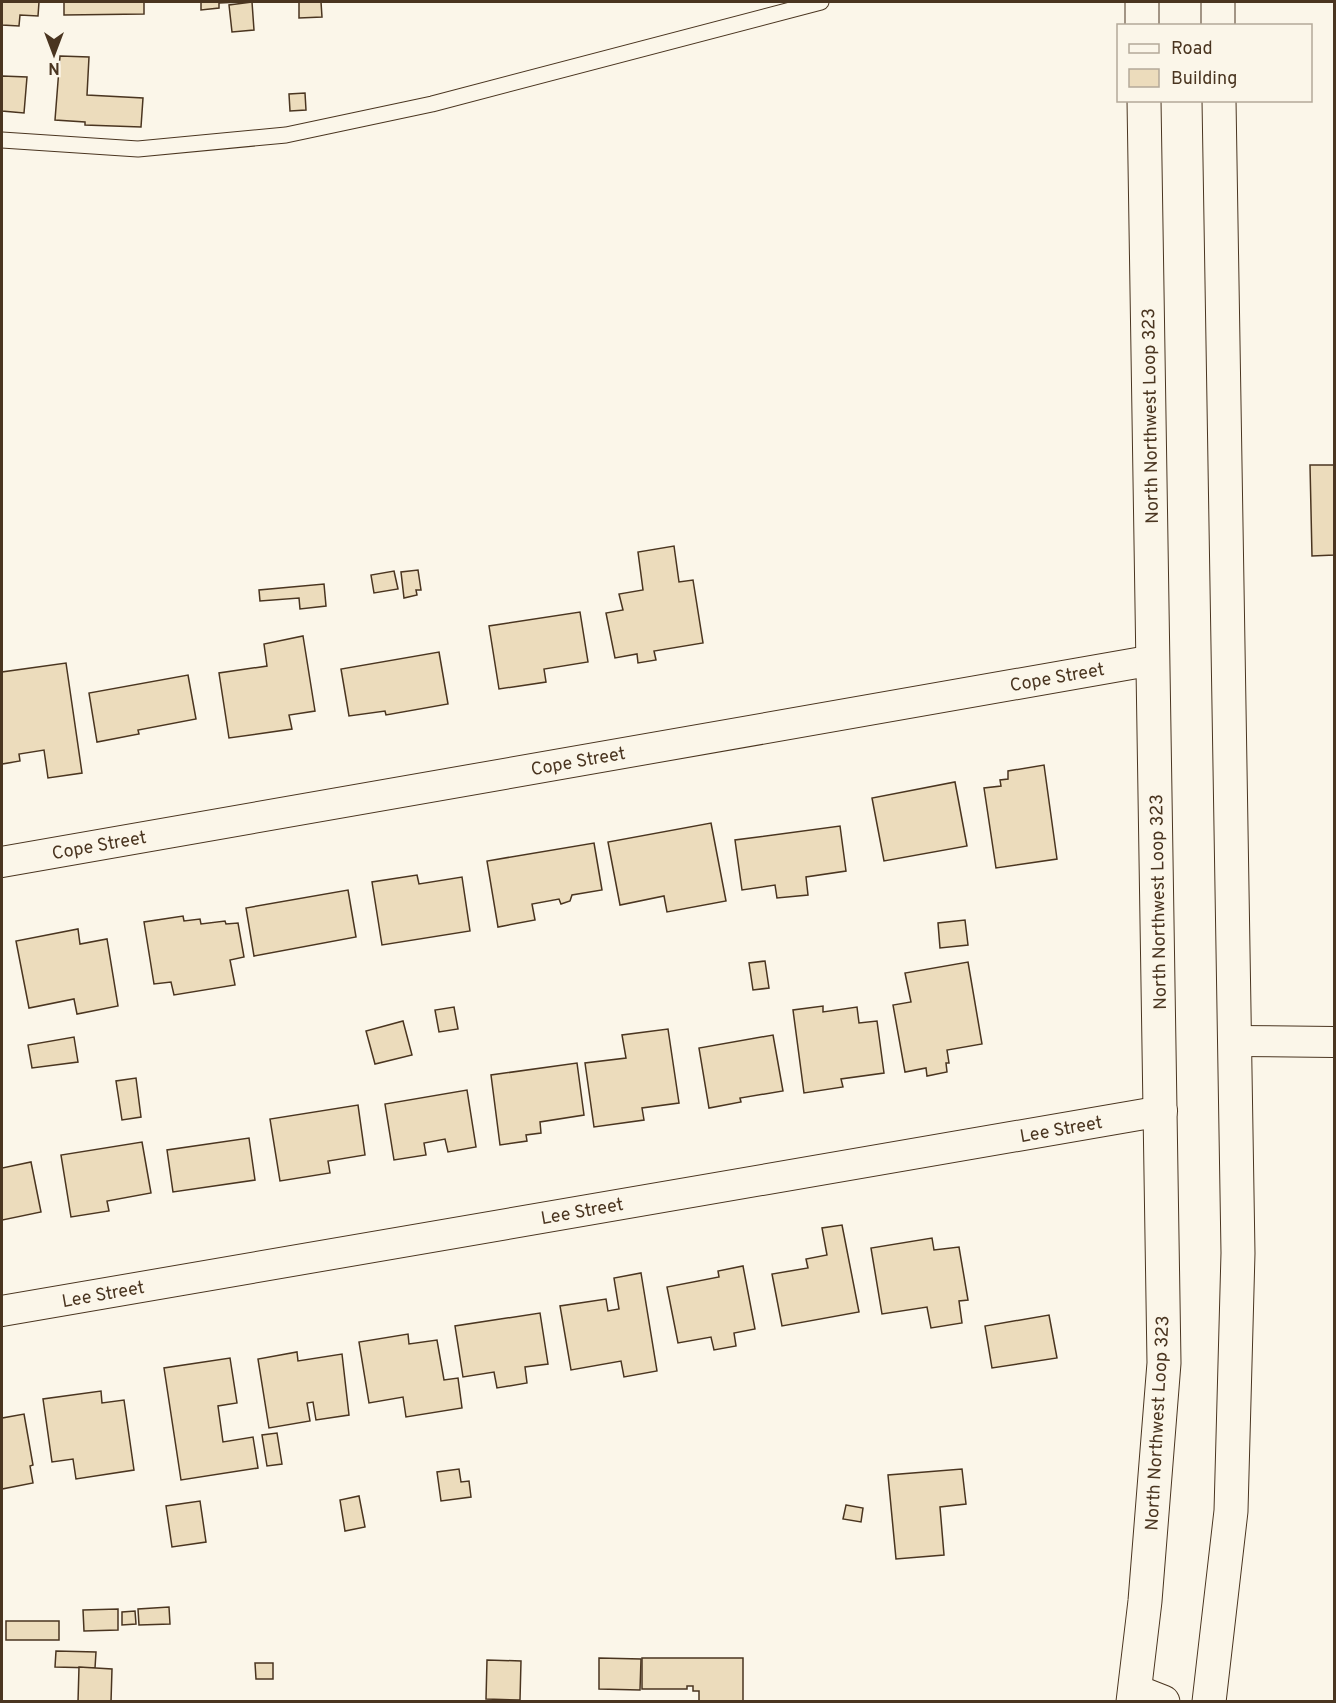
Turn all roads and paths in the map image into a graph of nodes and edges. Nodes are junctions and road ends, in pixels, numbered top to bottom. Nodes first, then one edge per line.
1 (820, 2) edge
2 (1142, 2) edge
3 (1218, 2) edge
4 (1142, 24) edge
5 (1218, 24) edge
6 (1143, 102) edge
7 (1219, 102) edge
8 (2, 140) edge
9 (1155, 660) junction
10 (2, 862) edge
11 (1235, 1041) junction
12 (1335, 1042) edge
13 (1162, 1112) junction
14 (2, 1311) edge
15 (1144, 1698) edge
16 (1209, 1701) edge

1 - 8 lane
2 - 4 highway
3 - 5 highway
6 - 9 highway, North Northwest Loop 323
7 - 11 highway
9 - 10 street, Cope Street
9 - 13 highway, North Northwest Loop 323
11 - 12 street
11 - 16 highway
13 - 14 street, Lee Street
13 - 15 highway, North Northwest Loop 323

